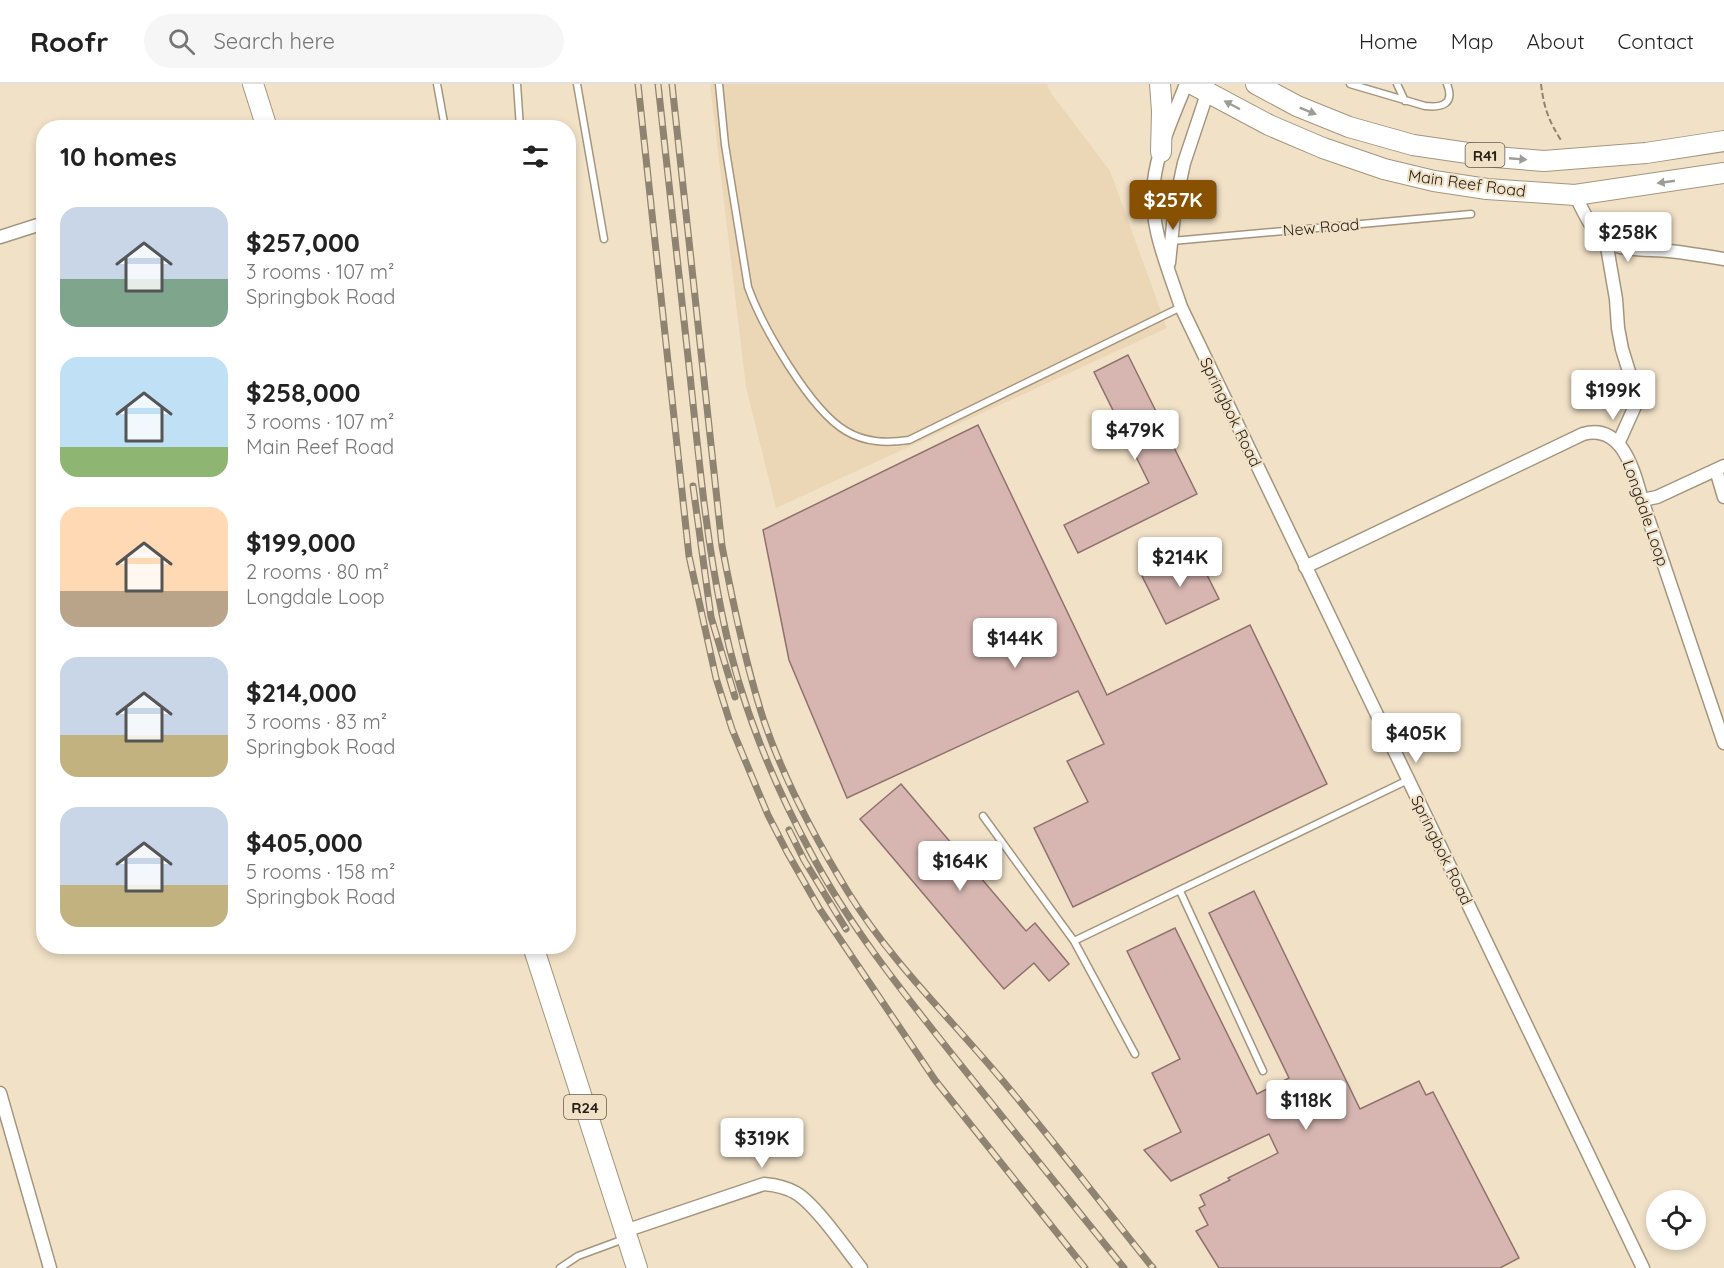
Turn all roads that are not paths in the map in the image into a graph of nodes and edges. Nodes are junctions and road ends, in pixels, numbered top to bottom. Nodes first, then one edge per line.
1 (252, 84) edge
2 (437, 84) edge
3 (517, 84) edge
4 (577, 84) edge
5 (719, 84) edge
6 (1160, 84) edge
7 (1186, 84) edge
8 (1350, 84) edge
9 (1397, 84) edge
10 (1447, 84) edge
11 (1262, 86) edge
12 (1204, 87) edge
13 (1405, 101) junction
14 (264, 120) edge
15 (444, 120) edge
16 (519, 120) edge
17 (1724, 141) edge
18 (1161, 152) junction
19 (1724, 173) edge
20 (1575, 195) junction
21 (1471, 214) dead end
22 (36, 226) edge
23 (0, 237) edge
24 (604, 239) dead end
25 (1172, 241) junction
26 (1606, 241) junction
27 (1724, 259) edge
28 (1169, 267) junction
29 (1181, 307) junction
30 (1618, 444) junction
31 (1720, 468) edge
32 (1724, 498) edge
33 (1642, 500) junction
34 (1305, 567) junction
35 (1724, 743) edge
36 (1408, 780) junction
37 (983, 816) dead end
38 (1180, 891) junction
39 (1074, 941) junction
40 (536, 954) edge
41 (1135, 1054) dead end
42 (1263, 1071) dead end
43 (0, 1093) edge
44 (626, 1234) junction
45 (50, 1268) edge
46 (560, 1268) edge
47 (637, 1268) edge
48 (861, 1268) edge
49 (1643, 1268) edge

1 - 14 main road
2 - 15 lane
3 - 16 lane
4 - 24 lane
5 - 29 lane
6 - 18 main road
7 - 18 street, Springbok Road
8 - 13 lane
9 - 13 lane
10 - 13 lane
11 -> 17 main road, Main Reef Road / R41
20 -> 12 main road, Main Reef Road / R41
12 - 25 street, Springbok Road
18 - 28 street, Springbok Road
19 -> 20 main road, Main Reef Road / R41
20 - 26 street
21 - 25 lane, New Road
22 - 23 street
25 - 28 street, Springbok Road
26 - 27 street
26 - 30 street
28 - 29 street, Springbok Road
29 - 34 street, Springbok Road
30 - 33 street, Longdale Loop
30 - 34 street, Longdale Loop
31 - 32 street
31 - 33 street
33 - 35 street, Longdale Loop
34 - 36 street, Springbok Road
36 - 38 lane
36 - 49 street, Springbok Road
37 - 39 lane
38 - 39 lane
38 - 42 lane
39 - 41 lane
40 - 44 main road, R24
43 - 45 street
44 - 46 lane
44 - 47 main road, R24
44 - 48 street

